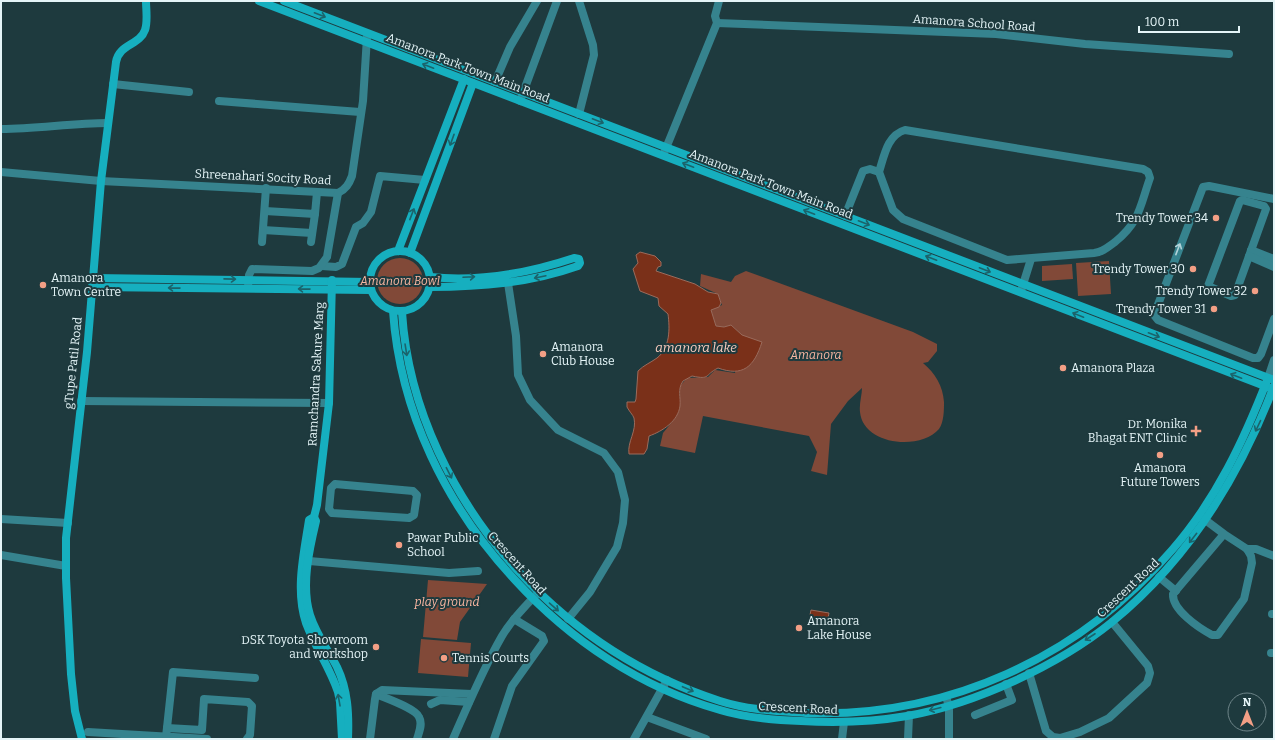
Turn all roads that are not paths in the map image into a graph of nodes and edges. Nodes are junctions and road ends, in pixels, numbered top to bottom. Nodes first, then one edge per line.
1 (146, 1) edge
2 (259, 1) edge
3 (284, 1) edge
4 (537, 1) edge
5 (557, 1) edge
6 (579, 1) edge
7 (719, 1) edge
8 (717, 22) junction
9 (366, 32) junction
10 (367, 43) junction
11 (1229, 54) dead end
12 (464, 79) junction
13 (495, 82) junction
14 (473, 83) junction
15 (113, 84) junction
16 (189, 92) dead end
17 (524, 93) junction
18 (219, 100) dead end
19 (520, 101) junction
20 (360, 112) junction
21 (579, 114) junction
22 (108, 123) junction
23 (1, 128) edge
24 (667, 148) junction
25 (663, 156) junction
26 (1, 172) edge
27 (879, 172) junction
28 (425, 180) junction
29 (101, 181) junction
30 (266, 188) junction
31 (318, 192) junction
32 (338, 193) junction
33 (1274, 199) edge
34 (265, 211) junction
35 (315, 214) junction
36 (845, 216) junction
37 (263, 230) junction
38 (312, 233) junction
39 (262, 242) dead end
40 (311, 242) dead end
41 (398, 251) junction
42 (410, 252) junction
43 (1250, 253) junction
44 (1274, 258) edge
45 (1031, 259) junction
46 (322, 266) junction
47 (1274, 267) edge
48 (291, 270) junction
49 (430, 277) junction
50 (93, 278) junction
51 (248, 280) junction
52 (291, 280) junction
53 (332, 280) junction
54 (508, 283) junction
55 (1023, 284) junction
56 (371, 286) junction
57 (92, 287) junction
58 (430, 287) junction
59 (248, 288) junction
60 (290, 289) junction
61 (332, 289) junction
62 (1020, 293) junction
63 (392, 311) junction
64 (402, 312) junction
65 (1274, 319) edge
66 (1274, 360) edge
67 (1271, 379) edge
68 (1264, 386) junction
69 (1274, 389) edge
70 (81, 401) junction
71 (329, 403) junction
72 (319, 496) junction
73 (330, 497) junction
74 (1199, 515) junction
75 (314, 517) junction
76 (1, 519) edge
77 (1206, 520) junction
78 (68, 523) junction
79 (1224, 534) junction
80 (1247, 549) junction
81 (1, 555) edge
82 (1274, 556) edge
83 (309, 562) junction
84 (66, 566) junction
85 (478, 571) dead end
86 (1159, 578) junction
87 (1176, 591) junction
88 (538, 592) junction
89 (532, 599) junction
90 (514, 619) junction
91 (568, 619) junction
92 (1112, 622) junction
93 (327, 659) junction
94 (1029, 673) junction
95 (255, 678) dead end
96 (667, 680) junction
97 (983, 684) junction
98 (1006, 684) junction
99 (663, 688) junction
100 (986, 693) junction
101 (376, 694) junction
102 (946, 697) junction
103 (471, 698) junction
104 (431, 704) dead end
105 (949, 706) junction
106 (975, 715) dead end
107 (909, 716) junction
108 (647, 717) junction
109 (844, 722) junction
110 (167, 728) junction
111 (88, 732) dead end
112 (166, 737) junction
113 (82, 739) edge
114 (207, 739) edge
115 (247, 739) edge
116 (342, 739) edge
117 (348, 739) edge
118 (370, 739) edge
119 (417, 739) edge
120 (452, 739) edge
121 (494, 739) edge
122 (634, 739) edge
123 (706, 739) edge
124 (842, 739) edge
125 (908, 739) edge
126 (949, 739) edge

1 - 15 main road, gTupe Patil Road
2 - 10 main road, Amanora Park Town Main Road
3 -> 9 main road, Amanora Park Town Main Road
4 - 13 street
5 - 17 street
6 - 21 street
7 - 8 street
8 - 11 street, Amanora School Road
8 - 24 street
9 - 10 street, Shreenahari Socity Road
9 - 13 main road, Amanora Park Town Main Road
12 -> 10 main road, Amanora Park Town Main Road
10 - 20 street, Shreenahari Socity Road
12 - 14 main road, Amanora Park Town Main Road
12 - 28 main road
13 - 17 main road, Amanora Park Town Main Road
14 - 19 main road, Amanora Park Town Main Road
14 -> 42 main road
15 - 16 street
15 - 22 main road, gTupe Patil Road
17 - 19 street
17 - 21 main road, Amanora Park Town Main Road
18 - 20 street
19 - 25 main road, Amanora Park Town Main Road
20 - 32 street, Shreenahari Socity Road
21 -> 24 main road, Amanora Park Town Main Road
22 - 23 street
22 - 29 main road, gTupe Patil Road
24 - 25 street
24 - 36 main road, Amanora Park Town Main Road
62 -> 25 main road, Amanora Park Town Main Road
26 - 29 street, Shreenahari Socity Road
27 - 36 street
27 - 45 street
27 - 45 street
41 -> 28 main road
28 - 46 street
29 - 30 street, Shreenahari Socity Road
29 - 50 main road, gTupe Patil Road
30 - 31 street, Shreenahari Socity Road
30 - 34 street
31 - 32 street, Shreenahari Socity Road
31 - 35 street
32 - 46 street
65 -> 33 street
34 - 35 street
34 - 37 street
35 - 38 street
36 -> 55 main road, Amanora Park Town Main Road
37 - 38 street
37 - 39 street
38 - 40 street
41 - 42 main road
41 - 56 main road
42 - 49 main road
43 - 43 street
43 - 44 street
43 - 47 street
45 - 55 street
46 - 48 street
48 - 51 street
48 - 52 street
49 -> 54 main road
49 - 58 main road
50 -> 51 main road
50 - 57 main road, gTupe Patil Road
51 - 52 main road
51 - 59 street
52 - 53 main road
52 - 60 street
53 - 56 main road
53 - 61 main road, Ramchandra Sakure Marg
54 - 58 main road
54 - 91 street
55 - 62 street
55 -> 67 main road, Amanora Park Town Main Road
56 - 61 main road
56 - 63 main road
59 -> 57 main road
57 - 70 main road, gTupe Patil Road
58 - 64 main road
59 - 60 main road
61 -> 60 main road
61 - 71 main road, Ramchandra Sakure Marg
68 -> 62 main road, Amanora Park Town Main Road
63 - 64 main road
63 - 89 main road, Crescent Road
64 -> 88 main road, Crescent Road
66 - 67 street
67 - 68 main road, Crescent Road
68 - 69 main road, Amanora Park Town Main Road
68 - 74 main road, Crescent Road
69 -> 77 main road, Crescent Road
70 - 71 street
70 - 78 main road, gTupe Patil Road
71 - 72 main road, Ramchandra Sakure Marg
72 - 73 street
72 - 75 main road, Ramchandra Sakure Marg
73 - 73 street
74 - 77 street
74 - 97 main road, Crescent Road
75 - 83 main road, Ramchandra Sakure Marg
75 - 93 main road, Ramchandra Sakure Marg
76 - 78 street
77 - 79 street
77 -> 86 main road, Crescent Road
78 - 84 main road, gTupe Patil Road
79 - 80 street
79 - 87 street
80 - 82 street
80 - 87 street
81 - 84 street
83 - 85 street
83 - 93 main road, Ramchandra Sakure Marg
84 - 113 main road, gTupe Patil Road
86 - 87 street
86 - 92 main road, Crescent Road
88 - 89 street
88 -> 91 main road, Crescent Road
89 - 90 street
89 - 99 main road, Crescent Road
90 - 103 street
90 - 121 street
91 - 96 main road, Crescent Road
92 -> 94 main road, Crescent Road
92 - 94 street
116 -> 93 main road, Ramchandra Sakure Marg
93 - 117 main road, Ramchandra Sakure Marg
94 - 98 main road, Crescent Road
95 - 110 street
96 - 99 street
96 -> 102 main road, Crescent Road
97 - 100 main road
97 - 102 main road, Crescent Road
98 - 100 main road, Crescent Road
98 - 106 street
99 - 108 street
99 - 109 main road, Crescent Road
100 - 105 main road, Crescent Road
101 - 103 street
101 - 118 street
101 - 119 street
102 - 105 street
103 - 104 street
103 - 120 street
105 -> 107 main road, Crescent Road
105 - 126 street
107 - 109 main road, Crescent Road
107 - 125 street
108 - 122 street
108 - 123 street
109 - 124 street
110 - 112 street
110 - 115 street
111 - 112 street
112 - 114 street

